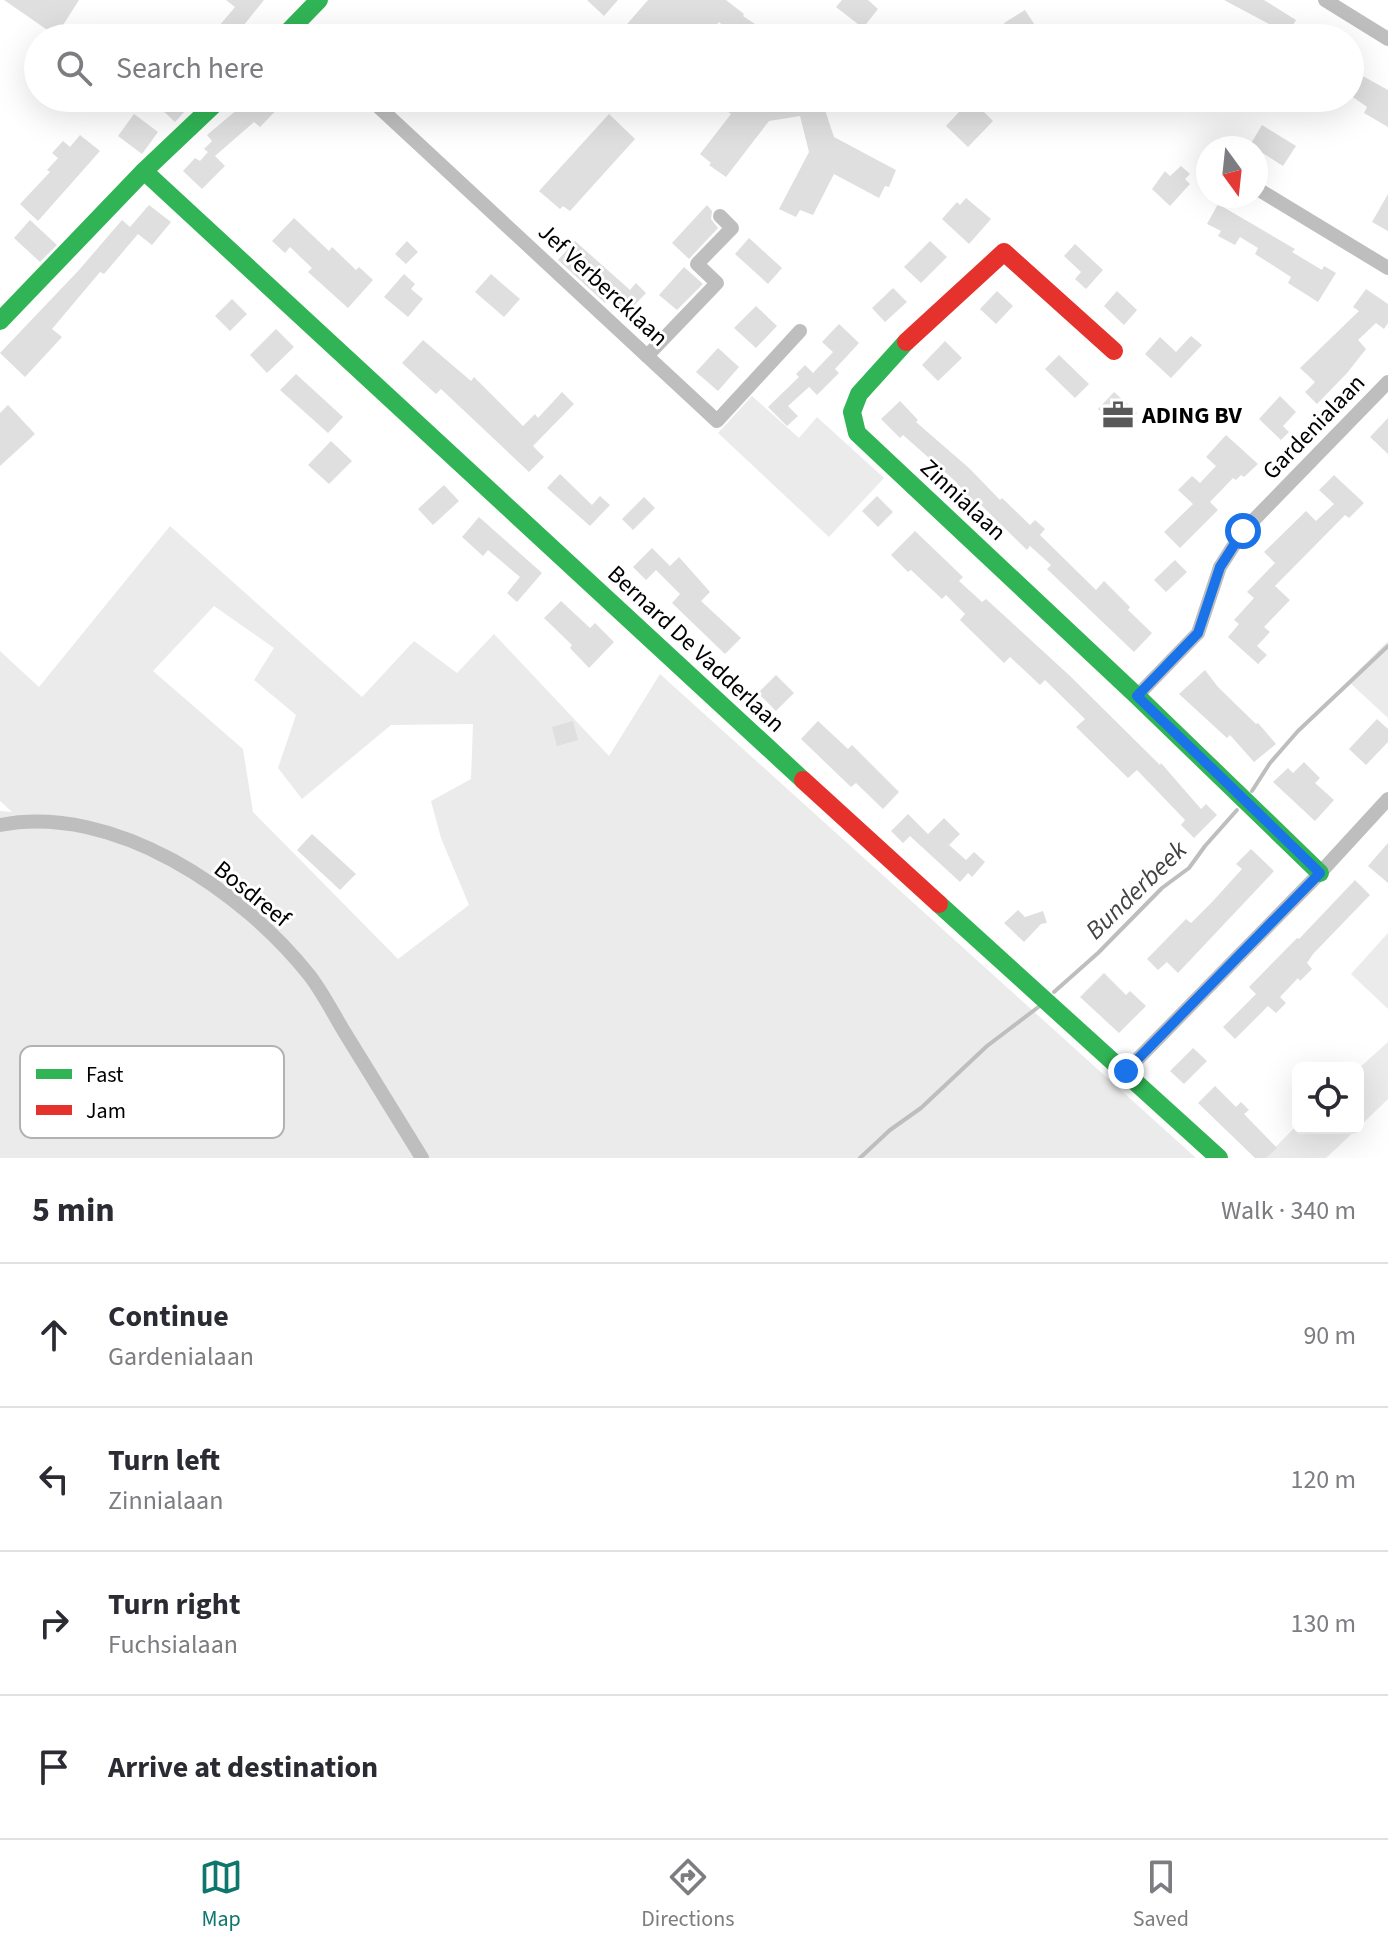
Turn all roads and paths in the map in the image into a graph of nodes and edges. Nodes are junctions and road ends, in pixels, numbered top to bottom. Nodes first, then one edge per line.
1 (319, 0) edge
2 (1325, 0) edge
3 (1344, 5) edge
4 (301, 24) edge
5 (1388, 39) edge
6 (206, 112) edge
7 (384, 112) edge
8 (144, 171) junction
9 (1268, 195) edge
10 (720, 216) dead end
11 (1388, 268) edge
12 (0, 321) edge
13 (800, 331) dead end
14 (1114, 351) dead end
15 (647, 356) junction
16 (1388, 382) edge
17 (1137, 696) junction
18 (1388, 799) edge
19 (0, 825) edge
20 (1320, 873) junction
21 (1126, 1071) junction
22 (422, 1158) edge
23 (1219, 1158) edge

1 - 4 street
2 - 3 street
3 - 5 street
6 - 8 street
7 - 15 street, Jef Verbercklaan
8 - 12 street
8 - 21 street, Bernard De Vadderlaan
9 - 11 street
10 - 15 street
13 - 15 street, Jef Verbercklaan
14 - 17 street, Zinnialaan
16 - 17 street, Gardenialaan
17 - 20 street, Zinnialaan
18 - 20 street
19 - 22 street, Bosdreef
20 - 21 street
21 - 23 street, Bernard De Vadderlaan

